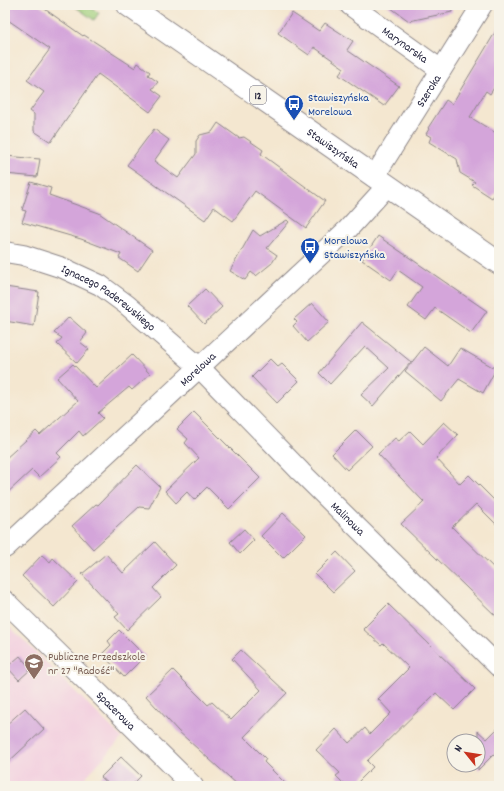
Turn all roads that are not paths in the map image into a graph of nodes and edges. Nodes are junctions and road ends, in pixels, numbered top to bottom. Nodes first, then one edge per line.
1 (128, 5) edge
2 (350, 5) edge
3 (482, 5) edge
4 (441, 70) junction
5 (381, 181) junction
6 (5, 252) edge
7 (499, 263) edge
8 (199, 367) junction
9 (5, 548) edge
10 (5, 601) edge
11 (499, 667) edge
12 (193, 786) edge

1 - 5 main road, Stawiszyńska / 12
2 - 4 street, Marynarska
3 - 4 street, Szeroka
4 - 5 street, Szeroka
5 - 7 main road, Stawiszyńska / 12
5 - 8 street, Morelowa
6 - 8 street, Ignacego Paderewskiego
8 - 9 street, Morelowa
8 - 11 street, Malinowa
10 - 12 street, Spacerowa

